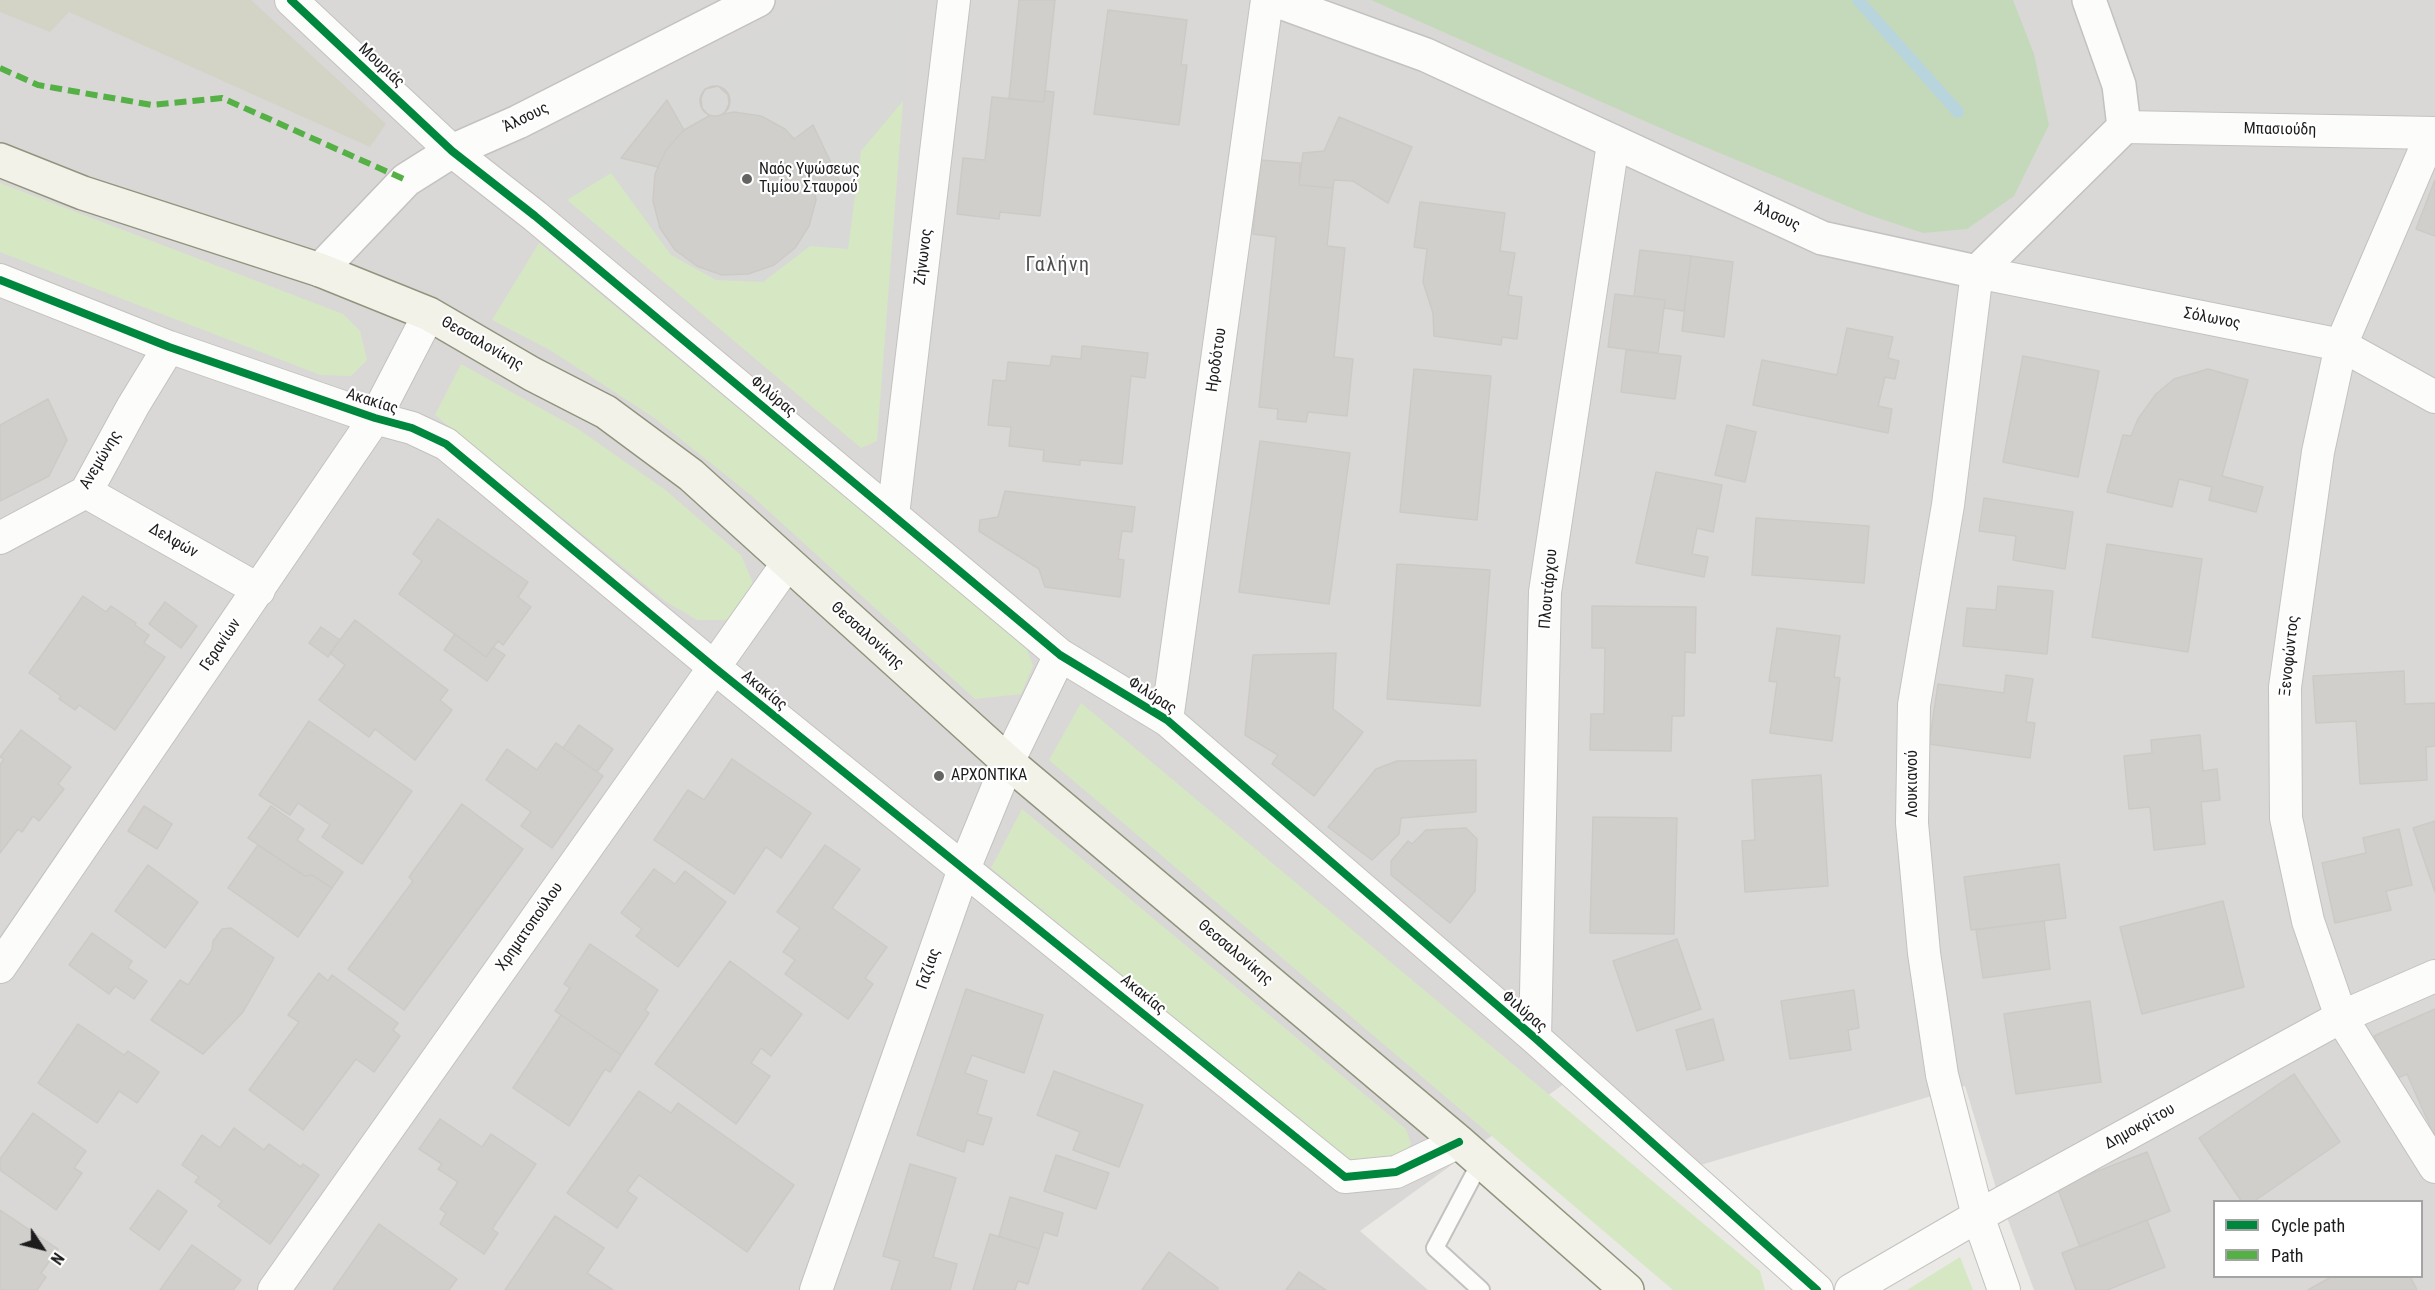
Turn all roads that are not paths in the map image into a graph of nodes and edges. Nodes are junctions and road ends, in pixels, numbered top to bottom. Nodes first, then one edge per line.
1 (291, 0) edge
2 (758, 0) edge
3 (954, 0) edge
4 (1268, 0) edge
5 (1275, 0) edge
6 (2089, 0) edge
7 (2124, 127) junction
8 (2434, 133) edge
9 (1613, 144) junction
10 (452, 152) junction
11 (0, 160) edge
12 (320, 270) junction
13 (1977, 272) junction
14 (0, 280) edge
15 (429, 314) junction
16 (2341, 345) junction
17 (169, 347) junction
18 (2435, 397) edge
19 (375, 418) junction
20 (86, 492) junction
21 (893, 515) junction
22 (0, 538) edge
23 (787, 564) junction
24 (259, 590) junction
25 (1060, 655) junction
26 (715, 668) junction
27 (1167, 720) junction
28 (1008, 762) junction
29 (964, 869) junction
30 (0, 967) edge
31 (2435, 976) edge
32 (2341, 1017) junction
33 (1535, 1038) junction
34 (1470, 1151) junction
35 (2435, 1167) edge
36 (1978, 1216) junction
37 (274, 1290) edge
38 (816, 1290) edge
39 (1481, 1290) edge
40 (1627, 1290) edge
41 (1817, 1290) edge
42 (1851, 1290) edge
43 (2004, 1290) edge

1 - 10 street, Μουριάς
2 - 10 street, Άλσους
3 - 21 street, Ζήνωνος
4 - 27 street, Ηροδότου
5 - 9 street, Άλσους
6 - 7 street
7 - 8 street, Μπασιούδη
7 - 13 street
8 - 16 street, Ξενοφώντος
9 - 13 street, Άλσους
9 - 33 street, Πλουτάρχου
10 - 12 street, Άλσους
10 - 21 street, Φιλύρας
11 - 12 main road, Θεσσαλονίκης
12 - 15 main road, Θεσσαλονίκης
13 - 16 street, Σόλωνος
13 - 36 street, Λουκιανού
14 - 17 street, Ακακίας
15 - 19 street, Γερανίων
15 - 23 main road, Θεσσαλονίκης
16 - 18 street, Σόλωνος
16 - 32 street, Ξενοφώντος
17 - 19 street, Ακακίας
17 - 20 street, Ανεμώνης
19 - 24 street, Γερανίων
19 - 26 street, Ακακίας
20 - 22 street, Ανεμώνης
20 - 24 street, Δελφών
21 - 25 street, Φιλύρας
23 - 26 street, Χρηματοπούλου
23 - 28 main road, Θεσσαλονίκης
24 - 30 street, Γερανίων
25 - 27 street, Φιλύρας
25 - 28 street, Γαζίας
26 - 29 street, Ακακίας
26 - 37 street, Χρηματοπούλου
27 - 33 street, Φιλύρας
28 - 29 street, Γαζίας
28 - 34 main road, Θεσσαλονίκης
29 - 34 street, Ακακίας
29 - 38 street, Γαζίας
31 - 32 street, Δημοκρίτου
32 - 35 street, Ξενοφώντος
32 - 36 street, Δημοκρίτου
33 - 41 street, Φιλύρας
34 - 39 lane
34 - 40 main road, Θεσσαλονίκης
36 - 42 street, Δημοκρίτου
36 - 43 street, Λουκιανού

